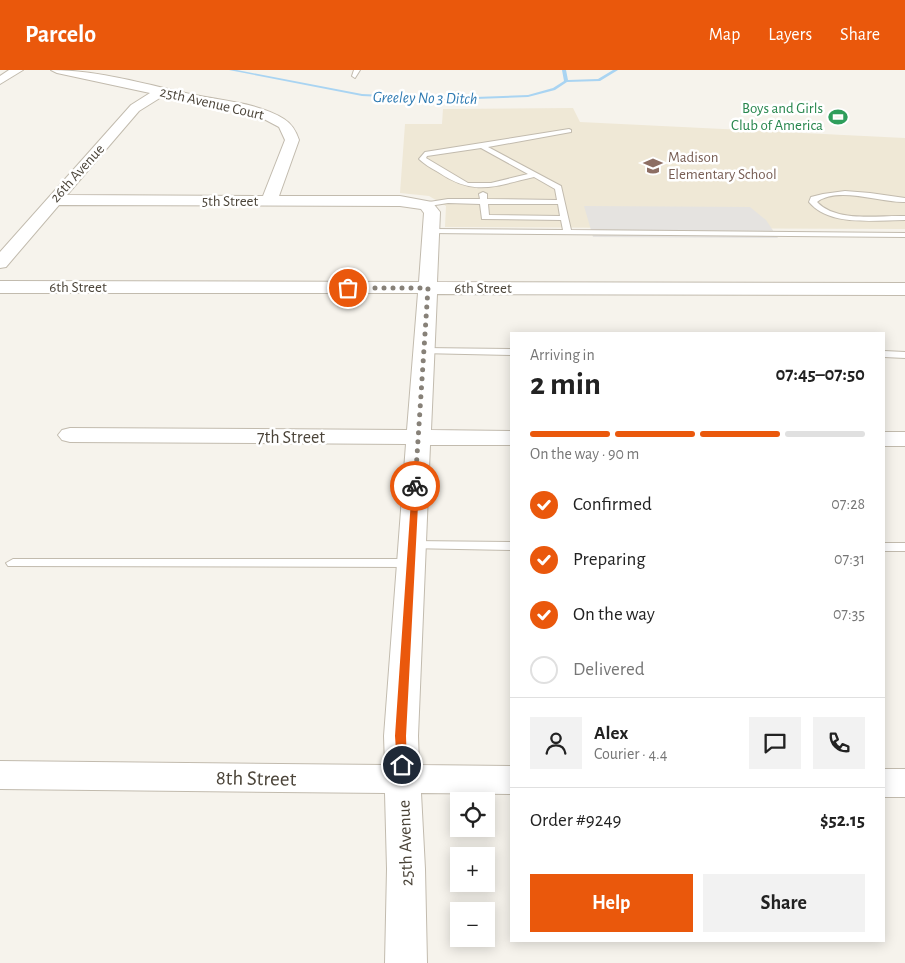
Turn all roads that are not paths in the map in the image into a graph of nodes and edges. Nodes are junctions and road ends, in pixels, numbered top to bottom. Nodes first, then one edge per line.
1 (17, 70) edge
2 (57, 70) edge
3 (0, 81) edge
4 (162, 92) junction
5 (569, 131) dead end
6 (482, 146) junction
7 (535, 175) junction
8 (482, 186) junction
9 (53, 200) junction
10 (269, 201) junction
11 (904, 201) edge
12 (484, 202) junction
13 (561, 202) junction
14 (421, 212) junction
15 (564, 218) junction
16 (905, 218) edge
17 (567, 232) junction
18 (905, 235) edge
19 (0, 263) edge
20 (0, 287) edge
21 (428, 288) junction
22 (905, 289) edge
23 (423, 351) junction
24 (510, 352) edge
25 (885, 354) edge
26 (905, 355) edge
27 (70, 435) dead end
28 (418, 437) junction
29 (510, 438) edge
30 (885, 439) edge
31 (905, 439) edge
32 (510, 546) edge
33 (885, 547) edge
34 (905, 547) edge
35 (411, 554) junction
36 (13, 563) dead end
37 (0, 776) edge
38 (402, 779) junction
39 (510, 780) edge
40 (885, 783) edge
41 (905, 783) edge
42 (406, 963) edge

1 - 3 street
2 - 4 street, 25th Avenue Court
4 - 9 street, 26th Avenue
4 - 10 street, 25th Avenue Court
5 - 6 lane
6 - 7 lane
6 - 8 lane
7 - 8 lane
7 - 13 lane
8 - 12 lane
9 - 10 street, 5th Street
9 - 19 street, 26th Avenue
10 - 14 street, 5th Street
11 - 16 lane
12 - 13 lane
12 - 14 lane
12 - 15 lane
13 - 15 lane
14 - 17 lane
14 - 21 street, 25th Avenue
15 - 17 lane
17 - 18 lane
20 - 21 street, 6th Street
21 - 22 street, 6th Street
21 - 23 street, 25th Avenue
23 - 24 lane
23 - 28 street, 25th Avenue
25 - 26 lane
27 - 28 street, 7th Street
28 - 29 street, 7th Street
28 - 35 street, 25th Avenue
30 - 31 street
32 - 35 lane
33 - 34 lane
35 - 36 lane
35 - 38 street, 25th Avenue
37 - 38 street, 8th Street
38 - 39 street, 8th Street
38 - 42 street, 25th Avenue
40 - 41 street

